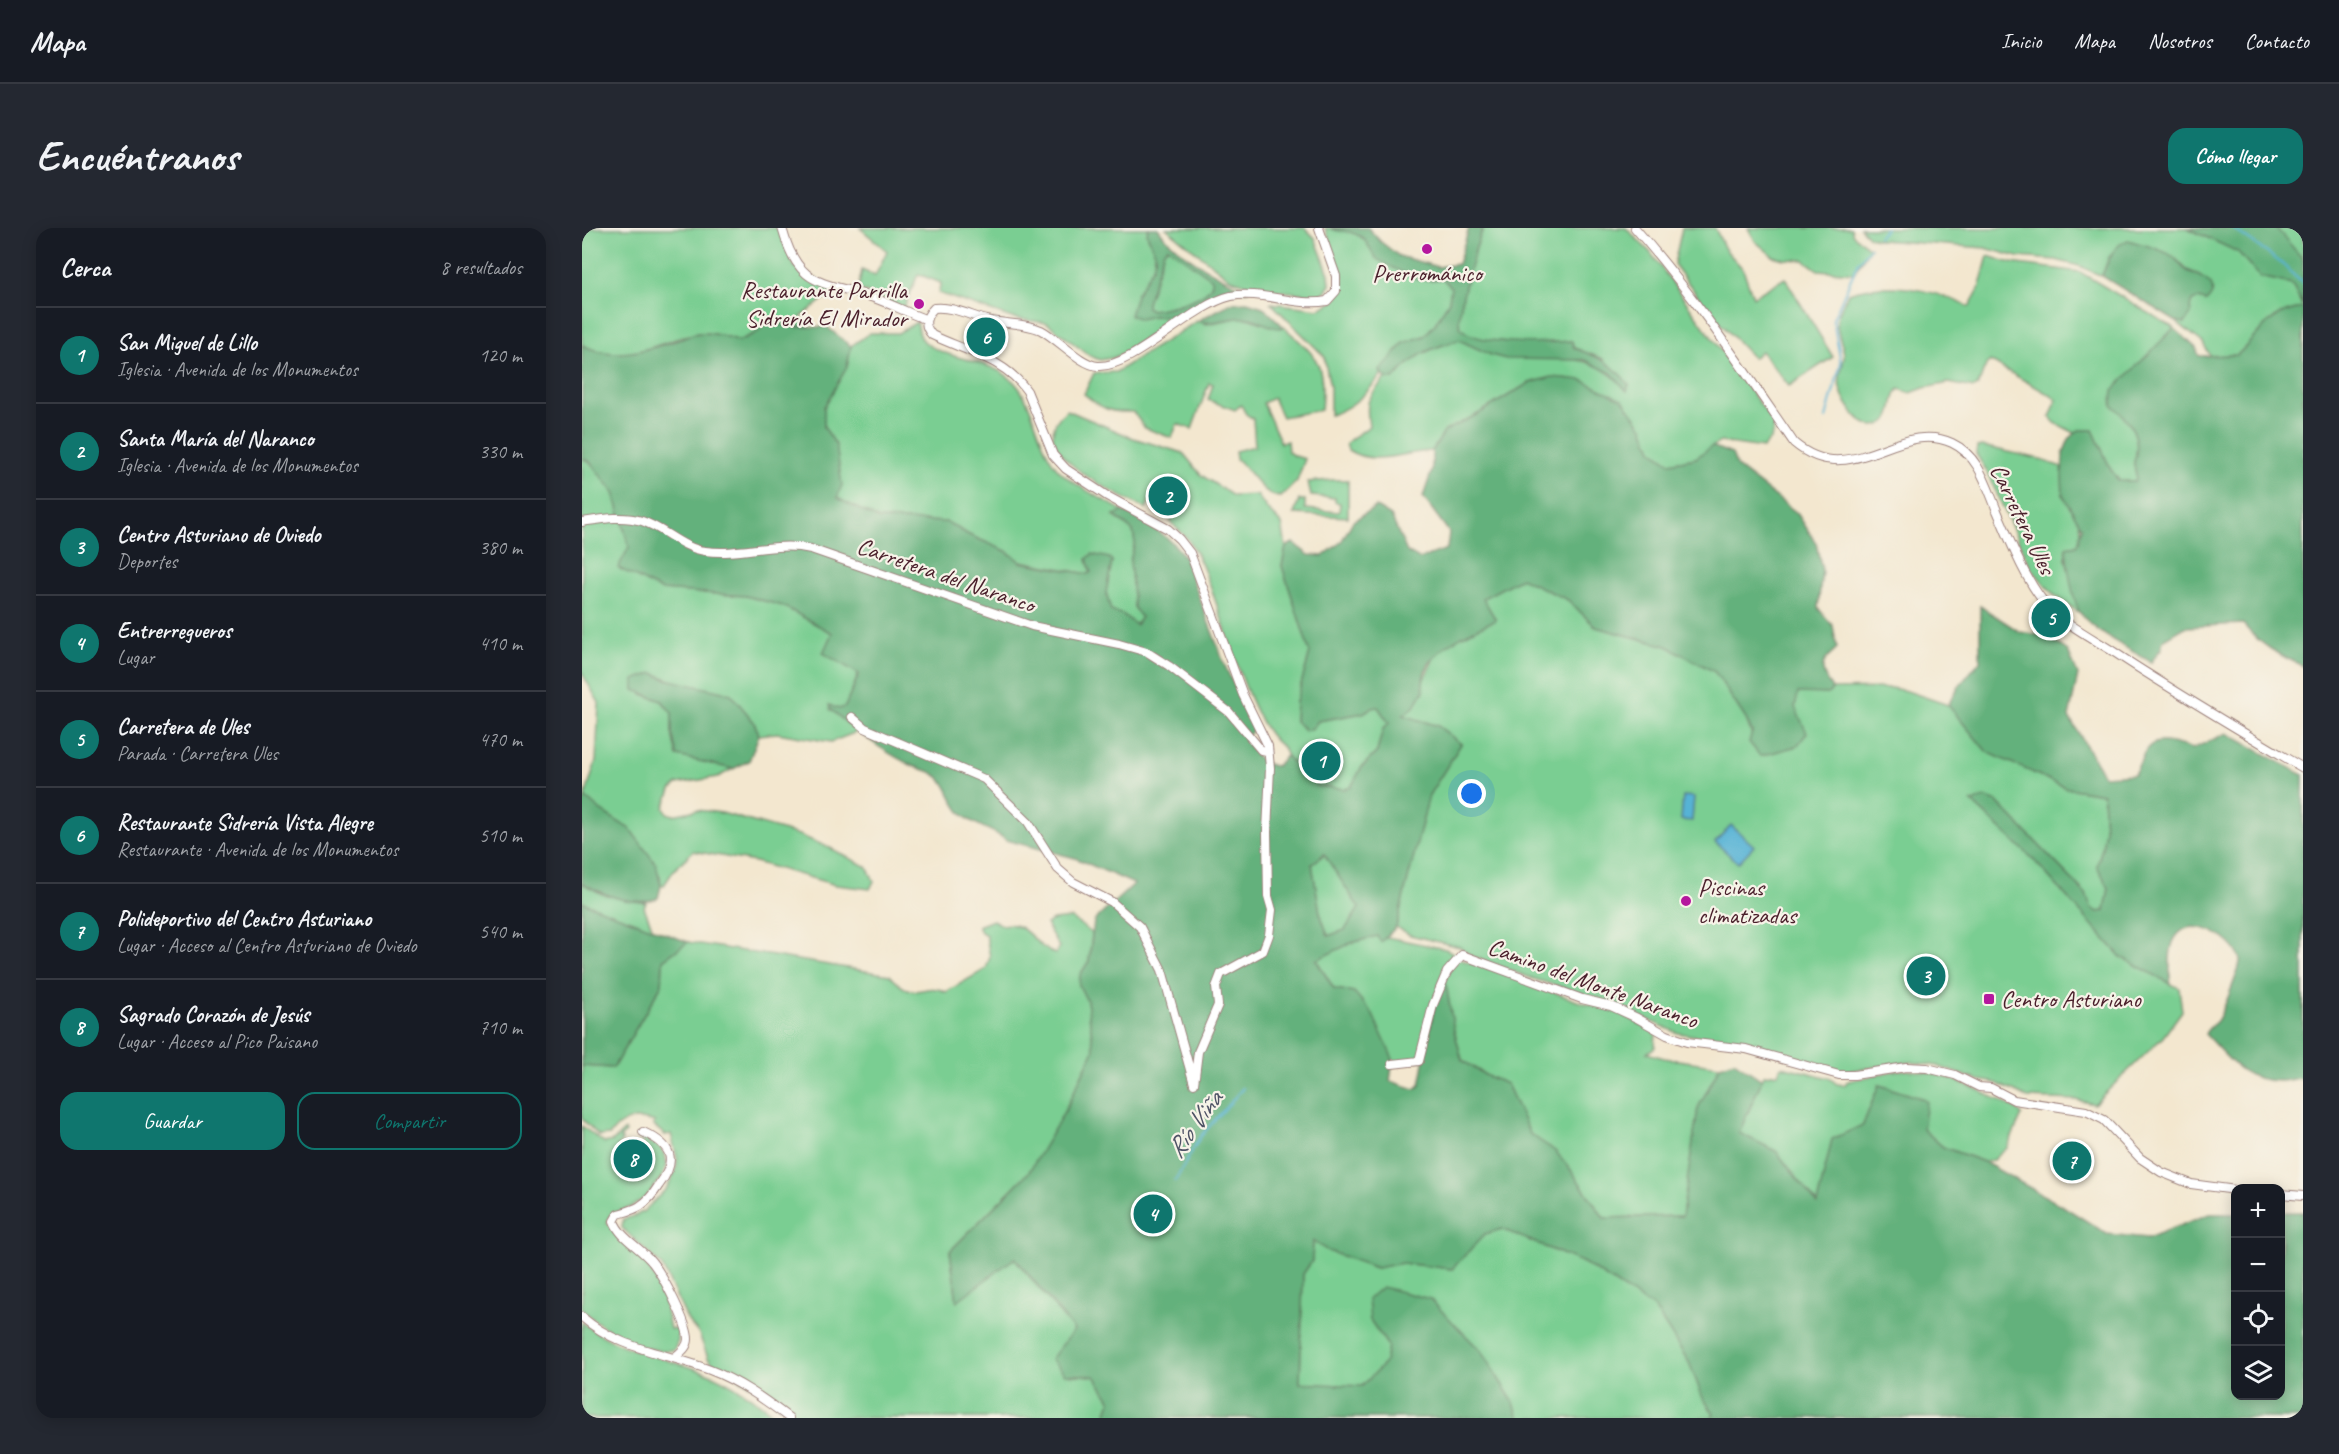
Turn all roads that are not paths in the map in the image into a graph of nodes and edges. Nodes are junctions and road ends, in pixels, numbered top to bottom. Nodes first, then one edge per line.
1 (782, 228) edge
2 (1319, 228) edge
3 (1635, 228) edge
4 (926, 319) junction
5 (582, 522) edge
6 (852, 717) dead end
7 (1268, 751) junction
8 (2303, 768) edge
9 (1392, 1064) dead end
10 (643, 1132) dead end
11 (2231, 1189) edge
12 (2285, 1194) edge
13 (2303, 1196) edge
14 (582, 1317) edge
15 (675, 1357) junction
16 (789, 1418) edge

1 - 4 street
2 - 4 street
3 - 8 street, Carretera Ules
4 - 7 street
5 - 7 street, Carretera del Naranco
6 - 7 street
9 - 11 street, Camino del Monte Naranco
10 - 15 street
12 - 13 street
14 - 15 street
15 - 16 street

